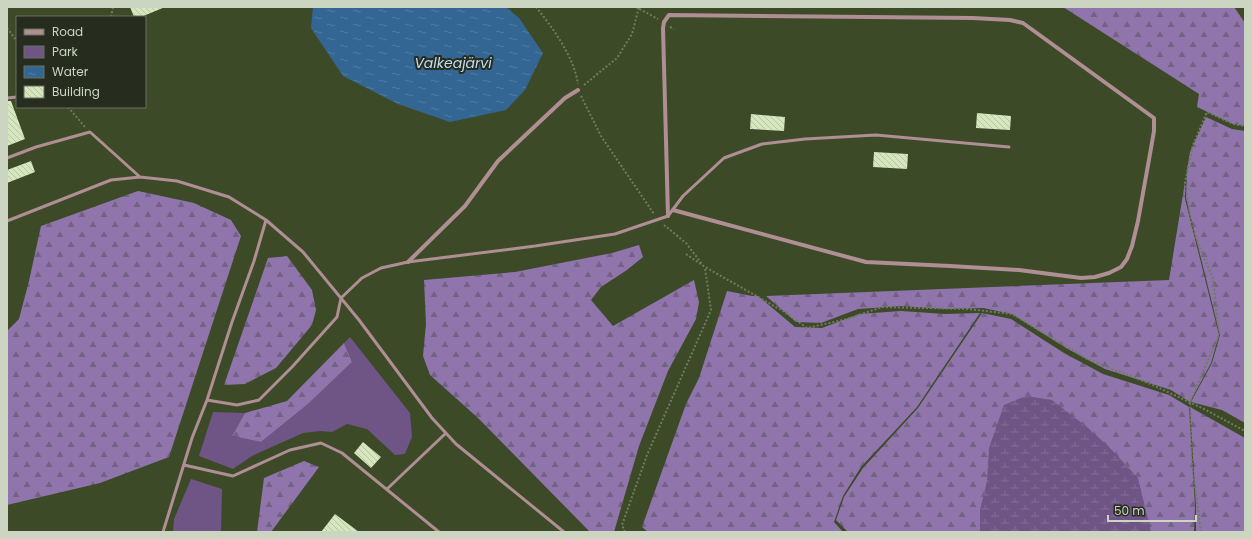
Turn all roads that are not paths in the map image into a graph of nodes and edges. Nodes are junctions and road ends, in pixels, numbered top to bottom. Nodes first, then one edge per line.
1 (578, 90) road end
2 (1008, 147) dead end
3 (7, 158) edge
4 (140, 177) junction
5 (673, 210) junction
6 (668, 216) junction
7 (266, 220) junction
8 (7, 222) edge
9 (408, 262) junction
10 (341, 298) junction
11 (207, 400) junction
12 (446, 434) junction
13 (184, 465) junction
14 (387, 489) junction
15 (163, 532) edge
16 (439, 532) edge
17 (564, 532) edge

1 - 9 street
2 - 5 lane
3 - 4 lane
4 - 7 lane
4 - 8 lane
5 - 6 lane
5 - 6 street
6 - 9 lane
7 - 10 lane
7 - 11 lane
9 - 10 lane
10 - 11 lane
10 - 12 lane
11 - 13 lane
12 - 14 lane
12 - 17 lane
13 - 14 lane
13 - 15 lane
14 - 16 lane

